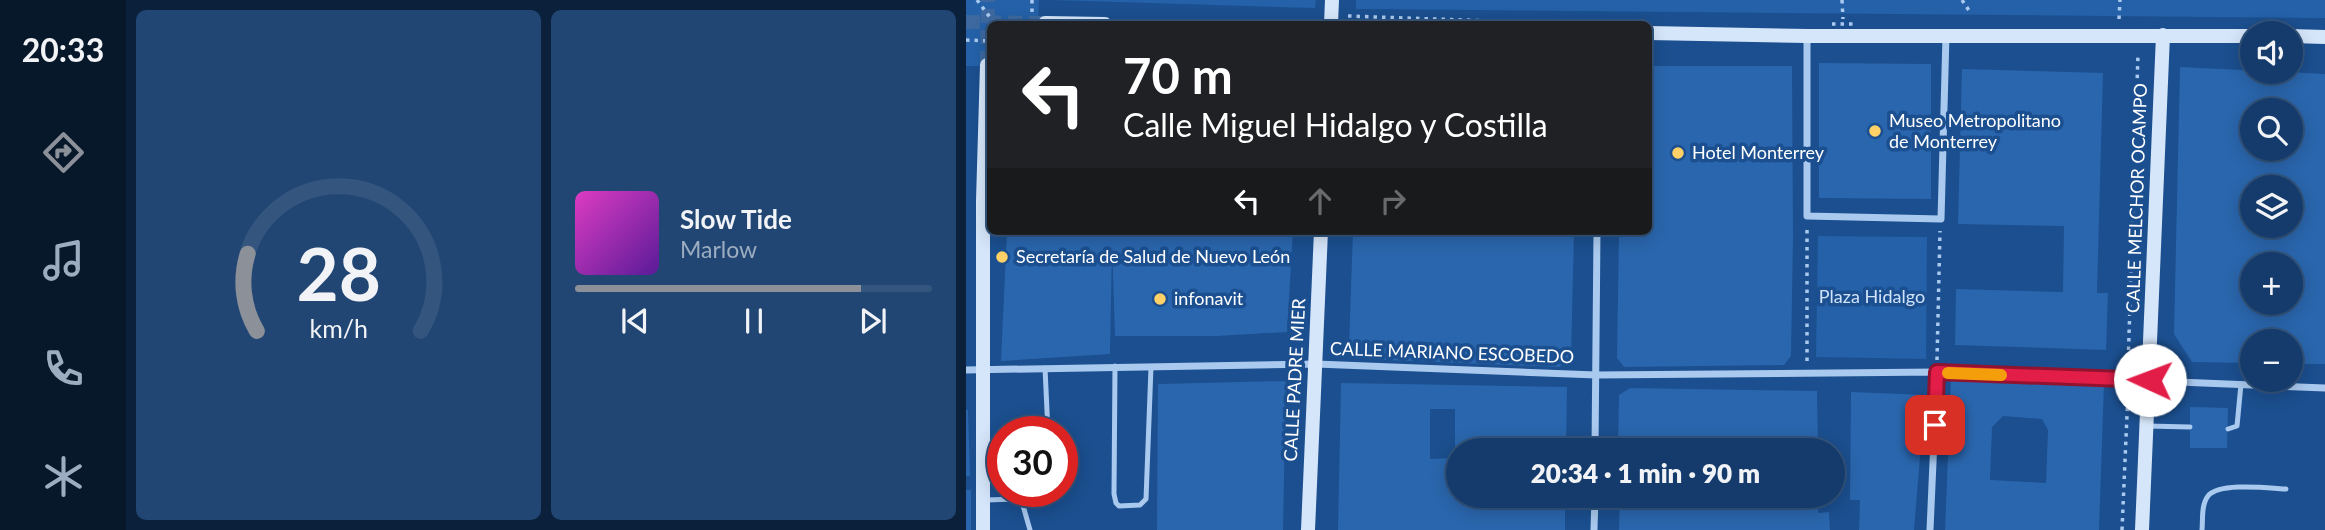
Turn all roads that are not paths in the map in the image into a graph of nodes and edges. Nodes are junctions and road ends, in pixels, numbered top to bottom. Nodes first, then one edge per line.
1 (1339, 4) edge
2 (1332, 21) edge
3 (1652, 28) edge
4 (1946, 35) junction
5 (2163, 35) junction
6 (1807, 36) junction
7 (2240, 36) edge
8 (2303, 36) edge
9 (2325, 37) edge
10 (986, 65) dead end
11 (987, 201) edge
12 (1321, 235) edge
13 (1597, 235) edge
14 (1315, 363) junction
15 (1115, 366) junction
16 (1152, 367) junction
17 (1045, 369) junction
18 (966, 370) edge
19 (984, 370) junction
20 (1937, 372) junction
21 (1596, 375) junction
22 (2150, 380) junction
23 (2240, 384) edge
24 (2303, 387) edge
25 (2325, 388) edge
26 (2240, 392) edge
27 (1047, 416) edge
28 (2147, 426) junction
29 (2190, 427) dead end
30 (2228, 429) dead end
31 (1595, 438) edge
32 (2286, 489) dead end
33 (983, 500) junction
34 (1595, 508) edge
35 (983, 530) edge
36 (1030, 530) edge
37 (1308, 530) edge
38 (1594, 530) edge
39 (1930, 530) edge
40 (2142, 530) edge
41 (2202, 530) edge

1 - 2 street
3 - 6 street
4 - 5 street
4 - 6 street
4 - 6 street
5 - 7 street
5 - 22 street, CALLE MELCHOR OCAMPO
8 - 9 street
10 - 11 street
11 - 19 street
12 - 14 street, CALLE PADRE MIER
13 - 21 street
14 - 16 street, CALLE MARIANO ESCOBEDO
14 - 21 street, CALLE MARIANO ESCOBEDO
14 - 37 street, CALLE PADRE MIER
15 - 16 street, CALLE MARIANO ESCOBEDO
15 - 16 lane
15 - 17 street, CALLE MARIANO ESCOBEDO
17 - 19 street, CALLE MARIANO ESCOBEDO
17 - 27 lane
18 - 19 street, CALLE MARIANO ESCOBEDO
19 - 33 street
20 - 21 street, CALLE MARIANO ESCOBEDO
20 - 22 street, CALLE MARIANO ESCOBEDO
20 - 39 street
21 - 31 street
22 - 23 street
22 - 28 street, CALLE MELCHOR OCAMPO
24 - 25 street
26 - 30 lane
28 - 29 lane
28 - 40 street, CALLE MELCHOR OCAMPO
32 - 41 lane
33 - 35 street
33 - 36 lane
34 - 38 street

